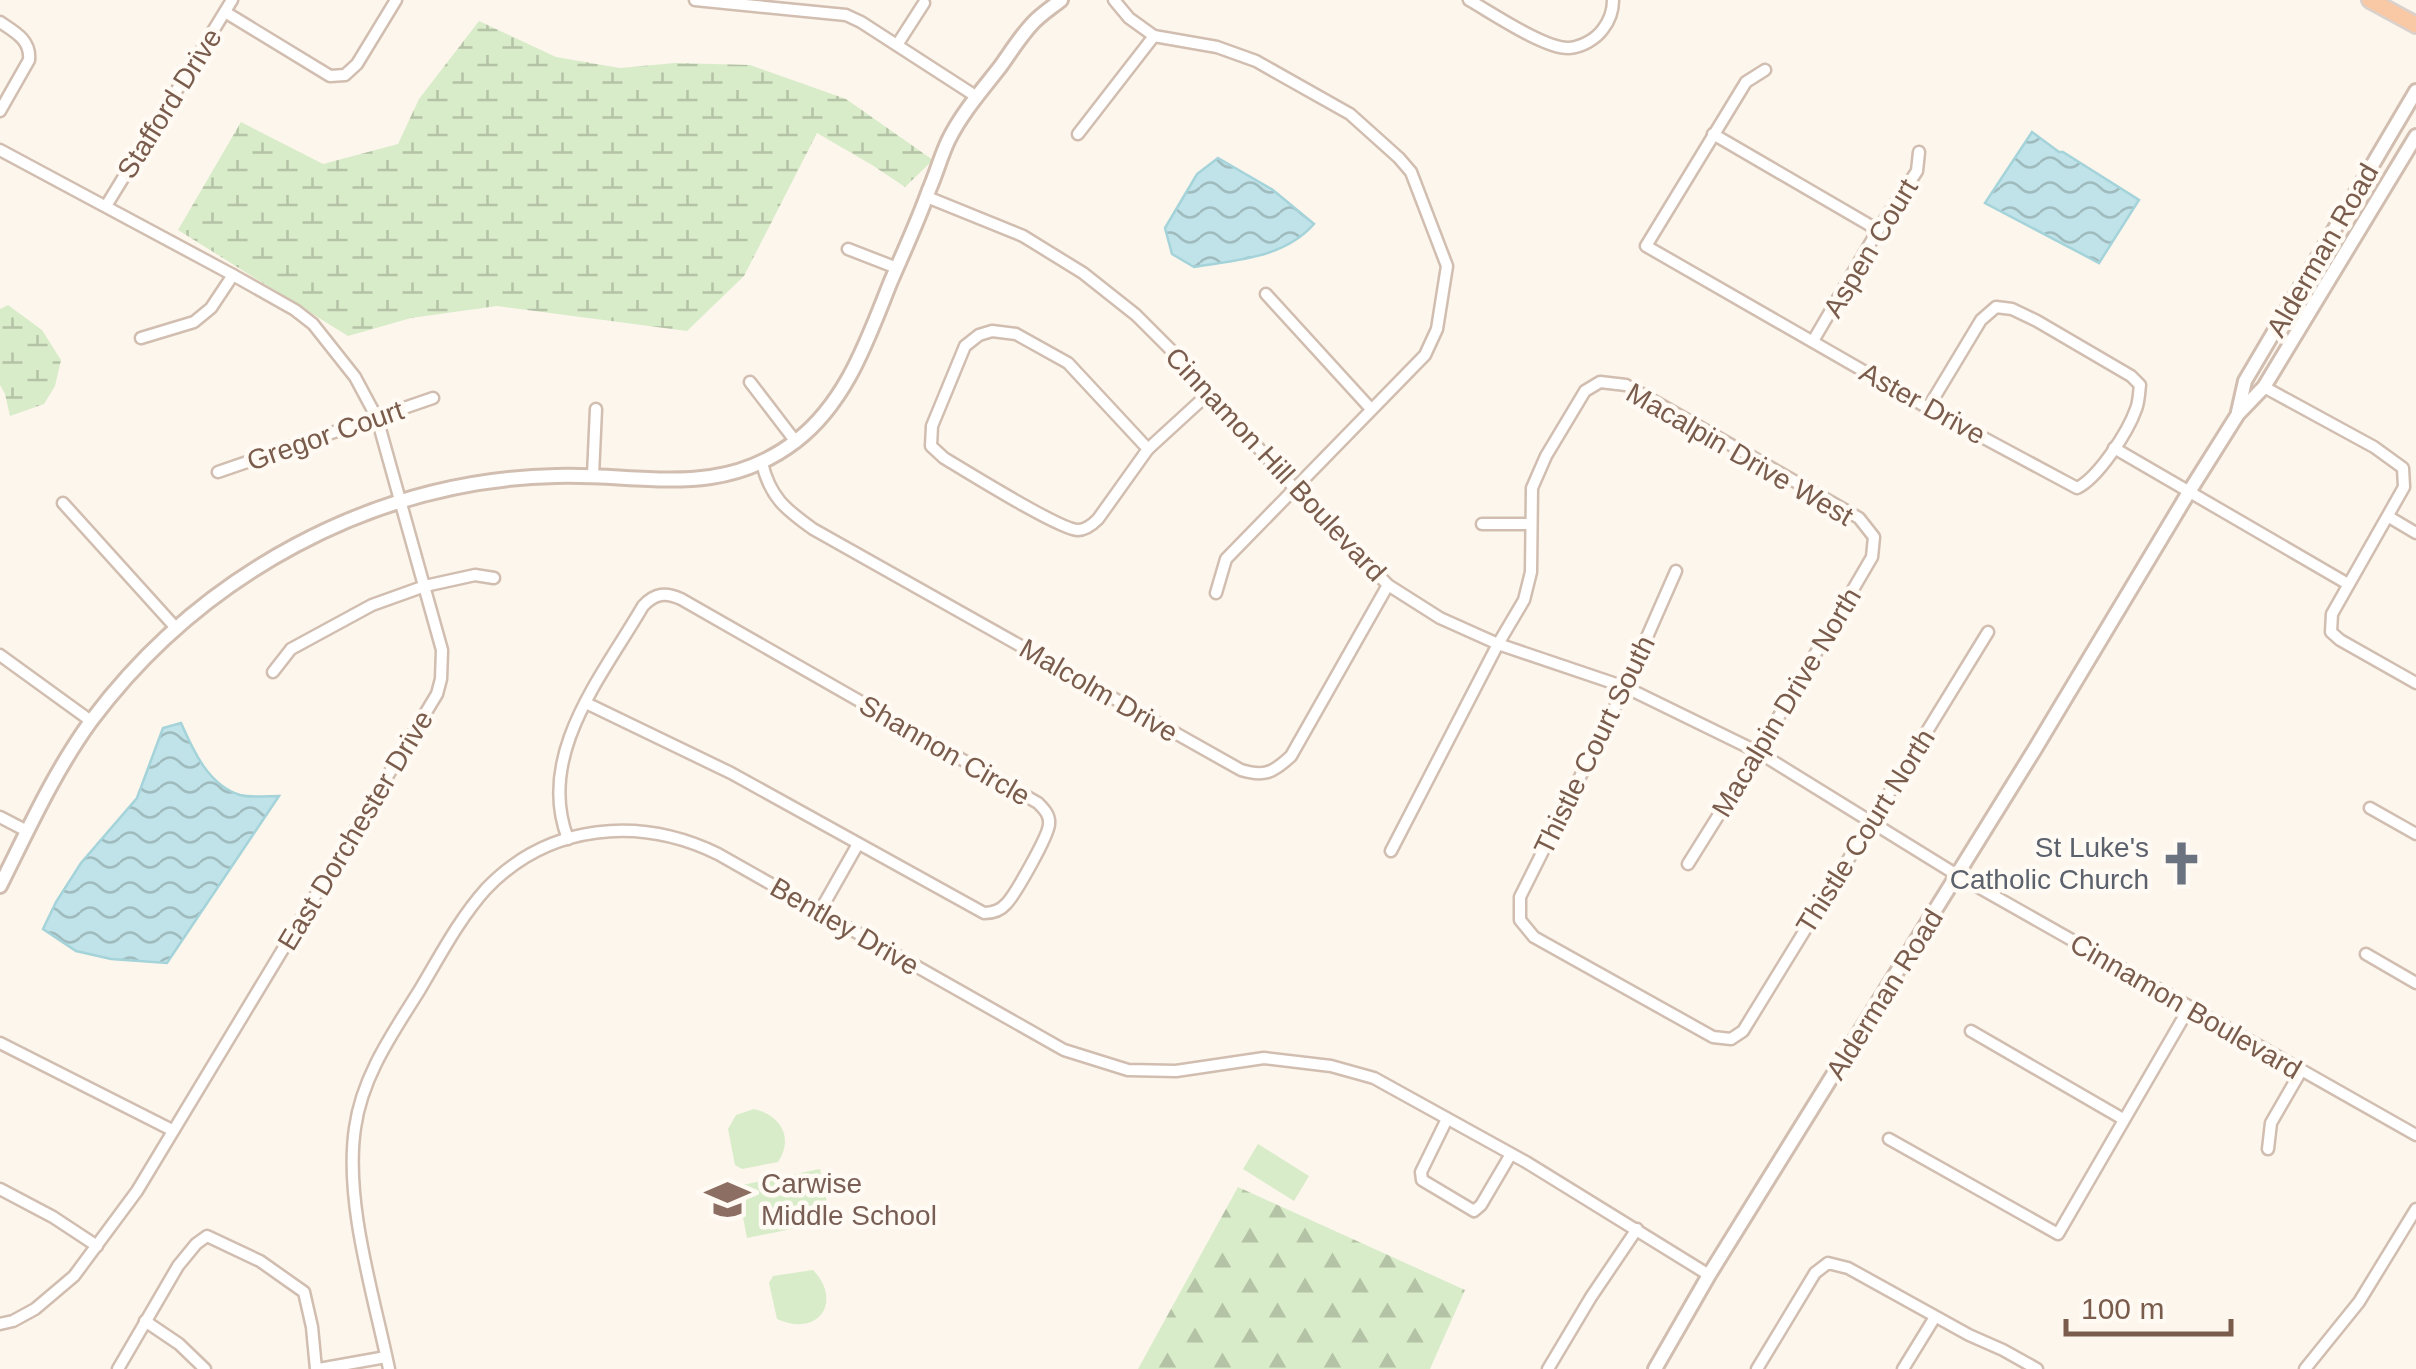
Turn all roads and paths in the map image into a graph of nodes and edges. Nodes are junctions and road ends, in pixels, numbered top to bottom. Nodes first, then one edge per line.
1 (232, 0) edge
2 (396, 0) edge
3 (695, 0) edge
4 (1060, 0) edge
5 (1114, 0) edge
6 (1469, 0) edge
7 (1613, 0) edge
8 (2370, 0) edge
9 (770, 3) edge
10 (924, 3) dead end
11 (224, 12) junction
12 (0, 22) edge
13 (2416, 26) edge
14 (1154, 36) junction
15 (897, 45) junction
16 (1764, 70) dead end
17 (2416, 90) edge
18 (977, 97) junction
19 (0, 111) edge
20 (1078, 134) dead end
21 (1713, 134) junction
22 (2416, 136) edge
23 (0, 150) edge
24 (1919, 152) dead end
25 (927, 196) junction
26 (106, 206) junction
27 (1878, 230) junction
28 (848, 249) dead end
29 (896, 268) junction
30 (233, 275) junction
31 (1266, 294) dead end
32 (141, 338) dead end
33 (1814, 342) junction
34 (750, 382) dead end
35 (2264, 388) junction
36 (1208, 394) junction
37 (432, 398) dead end
38 (1928, 408) junction
39 (596, 409) dead end
40 (1371, 410) junction
41 (2238, 414) junction
42 (377, 418) junction
43 (796, 442) junction
44 (2114, 448) junction
45 (1148, 449) junction
46 (762, 462) junction
47 (218, 472) dead end
48 (593, 475) junction
49 (1295, 489) junction
50 (2189, 492) junction
51 (63, 503) dead end
52 (400, 503) junction
53 (2389, 517) junction
54 (1482, 524) dead end
55 (1531, 524) junction
56 (2416, 533) edge
57 (1874, 537) joint
58 (1676, 572) dead end
59 (494, 578) dead end
60 (2348, 584) junction
61 (1388, 585) junction
62 (424, 586) junction
63 (1216, 594) dead end
64 (176, 628) junction
65 (1988, 632) dead end
66 (1498, 644) junction
67 (0, 655) edge
68 (273, 672) dead end
69 (2416, 683) edge
70 (1625, 687) junction
71 (586, 703) junction
72 (92, 721) junction
73 (1758, 752) junction
74 (2370, 808) dead end
75 (0, 817) edge
76 (1872, 821) junction
77 (27, 831) junction
78 (2416, 834) edge
79 (568, 838) junction
80 (858, 844) junction
81 (1391, 851) dead end
82 (1688, 864) dead end
83 (1958, 874) junction
84 (0, 886) edge
85 (820, 911) junction
86 (2366, 954) dead end
87 (2416, 983) edge
88 (2188, 1008) junction
89 (1743, 1030) joint
90 (1972, 1032) dead end
91 (0, 1043) edge
92 (2301, 1071) junction
93 (1447, 1119) junction
94 (2123, 1120) junction
95 (172, 1130) junction
96 (2416, 1135) edge
97 (1889, 1139) dead end
98 (2268, 1149) dead end
99 (1510, 1154) junction
100 (0, 1189) edge
101 (2416, 1209) edge
102 (1636, 1230) junction
103 (97, 1246) junction
104 (1709, 1275) junction
105 (1935, 1317) junction
106 (145, 1321) junction
107 (0, 1324) edge
108 (388, 1363) edge
109 (118, 1369) edge
110 (205, 1369) edge
111 (318, 1369) edge
112 (1548, 1369) edge
113 (1655, 1369) edge
114 (1757, 1369) edge
115 (1903, 1369) edge
116 (2037, 1369) edge
117 (2305, 1369) edge

1 - 11 street, Stafford Drive
2 - 11 street
3 - 9 street
4 - 18 street
5 - 14 street
6 - 7 street
8 - 13 highway
9 - 15 street
10 - 15 street
11 - 26 street, Stafford Drive
12 - 19 street
14 - 20 street
14 - 40 street
15 - 18 street
16 - 21 street
17 - 41 street, Alderman Road
18 - 25 street
21 - 27 street
21 - 33 street, Aster Drive
22 - 35 street, Alderman Road
23 - 26 street, East Dorchester Drive
24 - 27 street, Aspen Court
25 - 29 street
25 - 36 street, Cinnamon Hill Boulevard
26 - 30 street, East Dorchester Drive
27 - 33 street, Aspen Court
28 - 29 street
29 - 43 street
30 - 32 street
30 - 42 street, East Dorchester Drive
31 - 40 street
33 - 38 street, Aster Drive
34 - 43 street
35 - 41 street, Alderman Road
35 - 53 street
36 - 45 street
36 - 49 street, Cinnamon Hill Boulevard
37 - 42 street, Gregor Court
38 - 44 street, Aster Drive
38 - 44 street
39 - 48 street
40 - 49 street
41 - 50 street, Alderman Road
42 - 47 street, Gregor Court
42 - 52 street, East Dorchester Drive
43 - 46 street
44 - 50 street
45 - 45 street
46 - 48 street
46 - 61 street, Malcolm Drive
48 - 52 street
49 - 61 street, Cinnamon Hill Boulevard
49 - 63 street
50 - 60 street
50 - 83 street, Alderman Road
51 - 64 street
52 - 62 street, East Dorchester Drive
52 - 64 street
53 - 56 street
53 - 60 street
54 - 55 street
55 - 57 street, Macalpin Drive West
55 - 66 street
57 - 73 street, Macalpin Drive North
58 - 70 street, Thistle Court South
59 - 62 street
60 - 69 street
61 - 66 street, Cinnamon Hill Boulevard
62 - 68 street
62 - 95 street, East Dorchester Drive
64 - 72 street
65 - 76 street, Thistle Court North
66 - 70 street, Cinnamon Hill Boulevard
66 - 81 street
67 - 72 street
70 - 73 street, Cinnamon Hill Boulevard
70 - 89 street, Thistle Court South
71 - 79 street, Shannon Circle
71 - 80 street, Shannon Circle
71 - 80 street, Shannon Circle
72 - 77 street
73 - 76 street, Cinnamon Hill Boulevard
73 - 82 street, Macalpin Drive North
74 - 78 street
75 - 77 street
76 - 83 street, Cinnamon Hill Boulevard
76 - 89 street, Thistle Court North
77 - 84 street
79 - 85 street, Bentley Drive
79 - 108 street, Bentley Drive
80 - 85 street
83 - 88 street, Cinnamon Boulevard
83 - 104 street, Alderman Road
85 - 93 street, Bentley Drive
86 - 87 street
88 - 92 street, Cinnamon Boulevard
88 - 94 street
90 - 94 street
91 - 95 street
92 - 96 street, Cinnamon Boulevard
92 - 98 street
93 - 99 street, Bentley Drive
93 - 99 street
94 - 97 street
95 - 103 street, East Dorchester Drive
99 - 102 street, Bentley Drive
100 - 103 street
101 - 117 street
102 - 104 street, Bentley Drive
102 - 112 street
103 - 107 street, East Dorchester Drive
104 - 113 street, Alderman Road
105 - 114 street
105 - 115 street
105 - 116 street
106 - 109 street
106 - 110 street
106 - 111 street
108 - 111 street

